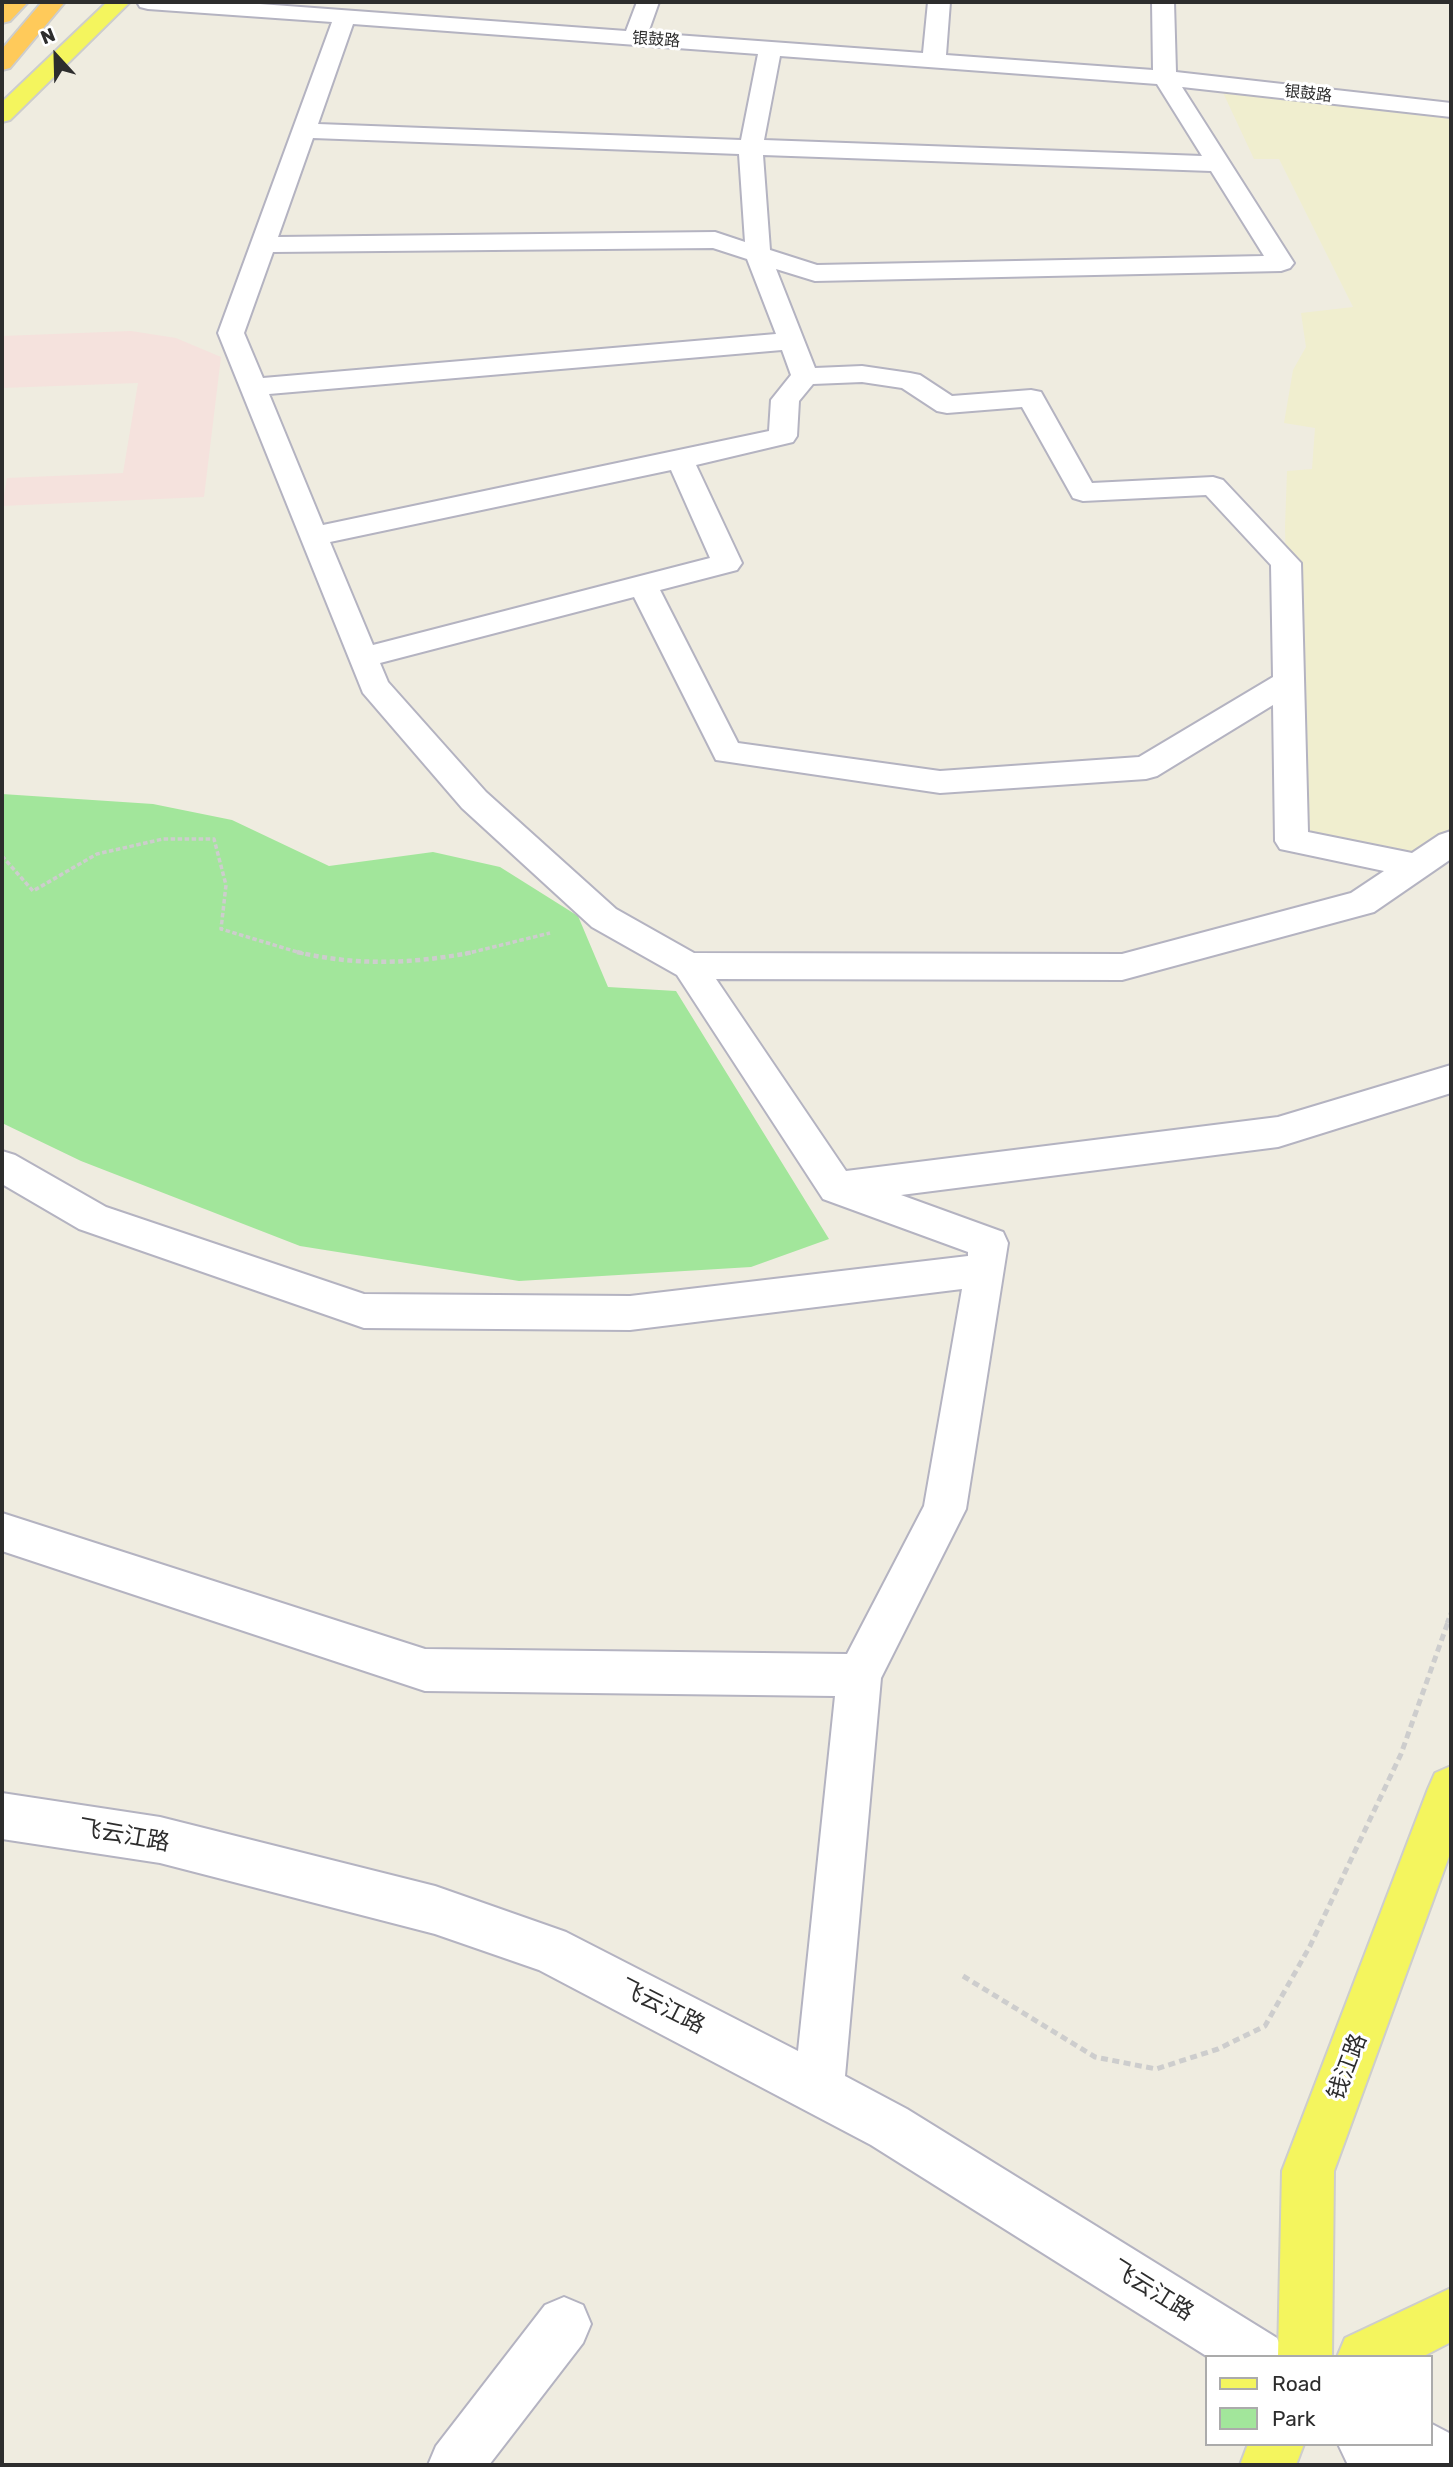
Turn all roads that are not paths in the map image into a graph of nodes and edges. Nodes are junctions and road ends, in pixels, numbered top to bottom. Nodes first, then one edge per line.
1 (17, 2) edge
2 (54, 2) edge
3 (119, 2) edge
4 (148, 2) edge
5 (648, 2) edge
6 (939, 2) edge
7 (1164, 2) edge
8 (2, 16) edge
9 (345, 16) junction
10 (635, 38) junction
11 (770, 48) junction
12 (934, 61) junction
13 (2, 63) edge
14 (1165, 78) junction
15 (1451, 110) edge
16 (2, 115) edge
17 (303, 131) junction
18 (751, 147) junction
19 (1219, 164) junction
20 (263, 245) junction
21 (758, 254) junction
22 (792, 341) junction
23 (805, 376) junction
24 (253, 387) junction
25 (680, 460) junction
26 (313, 536) junction
27 (643, 585) junction
28 (362, 657) junction
29 (1289, 681) junction
30 (1451, 843) edge
31 (1417, 866) junction
32 (689, 966) junction
33 (1451, 1079) edge
34 (2, 1166) edge
35 (836, 1188) junction
36 (984, 1270) junction
37 (2, 1532) edge
38 (859, 1675) junction
39 (1451, 1789) edge
40 (2, 1816) edge
41 (819, 2090) junction
42 (1451, 2314) edge
43 (565, 2324) dead end
44 (1255, 2355) edge
45 (1305, 2355) edge
46 (1368, 2355) edge
47 (1276, 2446) edge
48 (1367, 2446) edge
49 (1419, 2446) edge
50 (1451, 2463) edge
51 (455, 2465) edge
52 (1267, 2465) edge
53 (1387, 2465) edge

1 - 8 highway
2 - 13 highway
3 - 16 main road
4 - 9 street, 银鼓路
5 - 10 street
6 - 12 street
7 - 14 street
9 - 10 street, 银鼓路
9 - 17 street
10 - 11 street, 银鼓路
11 - 12 street, 银鼓路
11 - 18 street
12 - 14 street, 银鼓路
14 - 15 street, 银鼓路
14 - 19 street
17 - 18 street
17 - 20 street
18 - 19 street
18 - 21 street
19 - 21 street
20 - 21 street
20 - 24 street
21 - 22 street
22 - 23 street
22 - 24 street
23 - 25 street
23 - 29 street
24 - 26 street
25 - 26 street
25 - 27 street
26 - 28 street
27 - 28 street
27 - 29 street
28 - 32 street
29 - 31 street
30 - 31 street
31 - 32 street
32 - 35 street
33 - 35 street
34 - 36 street
35 - 36 street
36 - 38 street
37 - 38 street
38 - 41 street
39 - 45 main road, 钱江路
40 - 41 street, 飞云江路
41 - 44 street, 飞云江路
42 - 46 main road
43 - 51 street
47 - 52 main road
48 - 53 street
49 - 50 street

